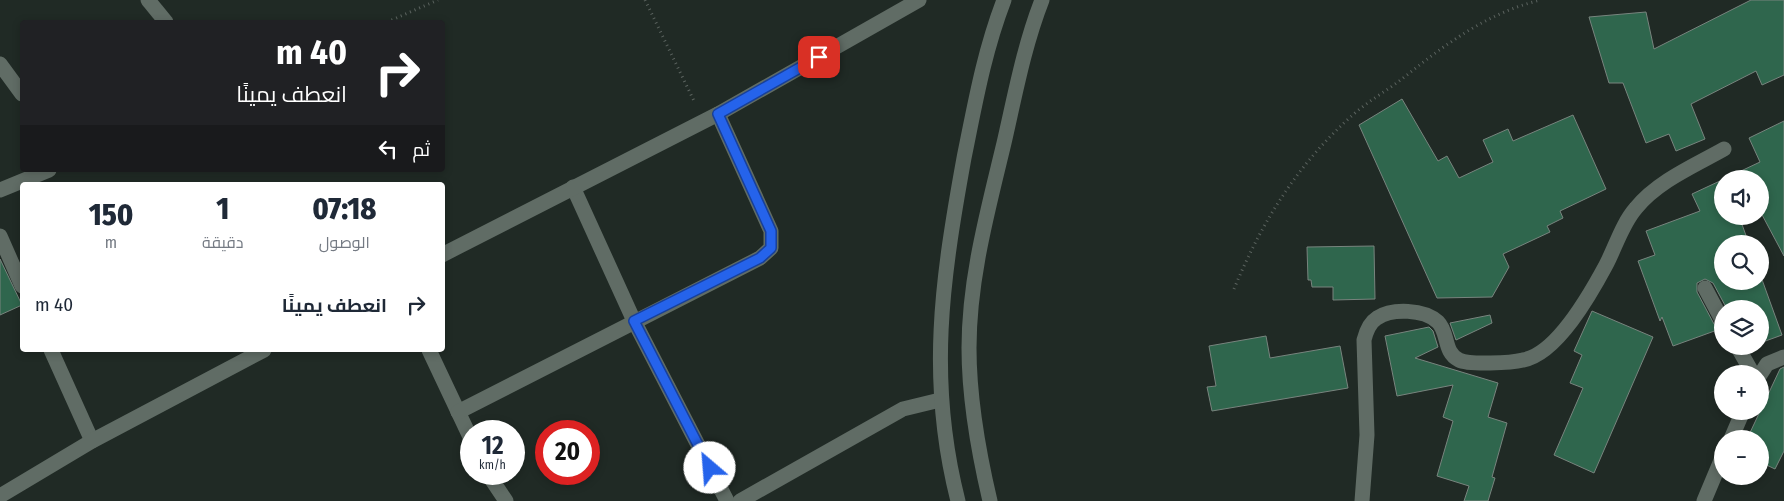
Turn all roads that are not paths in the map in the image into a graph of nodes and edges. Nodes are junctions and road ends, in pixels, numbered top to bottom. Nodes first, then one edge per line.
1 (148, 0) edge
2 (919, 0) edge
3 (1004, 0) edge
4 (1042, 0) edge
5 (164, 20) edge
6 (0, 64) edge
7 (20, 91) edge
8 (718, 114) junction
9 (1724, 149) dead end
10 (44, 172) edge
11 (572, 187) junction
12 (0, 190) edge
13 (0, 236) edge
14 (445, 253) edge
15 (20, 281) edge
16 (1704, 288) dead end
17 (1714, 306) edge
18 (634, 321) junction
19 (52, 352) edge
20 (260, 352) edge
21 (431, 352) edge
22 (1784, 357) edge
23 (1766, 365) edge
24 (940, 400) junction
25 (458, 412) junction
26 (462, 420) edge
27 (92, 441) junction
28 (1714, 477) edge
29 (495, 485) edge
30 (0, 496) edge
31 (504, 501) edge
32 (727, 501) edge
33 (740, 501) edge
34 (958, 501) edge
35 (990, 501) edge
36 (1362, 501) edge
37 (1704, 501) edge

1 - 5 street
2 - 8 street
3 - 24 street
4 - 35 street
6 - 7 street
8 - 11 street
8 - 18 street
9 - 36 street
10 - 12 street
11 - 14 street
11 - 18 street
13 - 15 street
16 - 17 street
18 - 25 street
18 - 32 street
19 - 27 street
20 - 27 street
21 - 25 street
22 - 23 street
24 - 33 street
24 - 34 street
25 - 26 street
27 - 30 street
28 - 37 street
29 - 31 street

